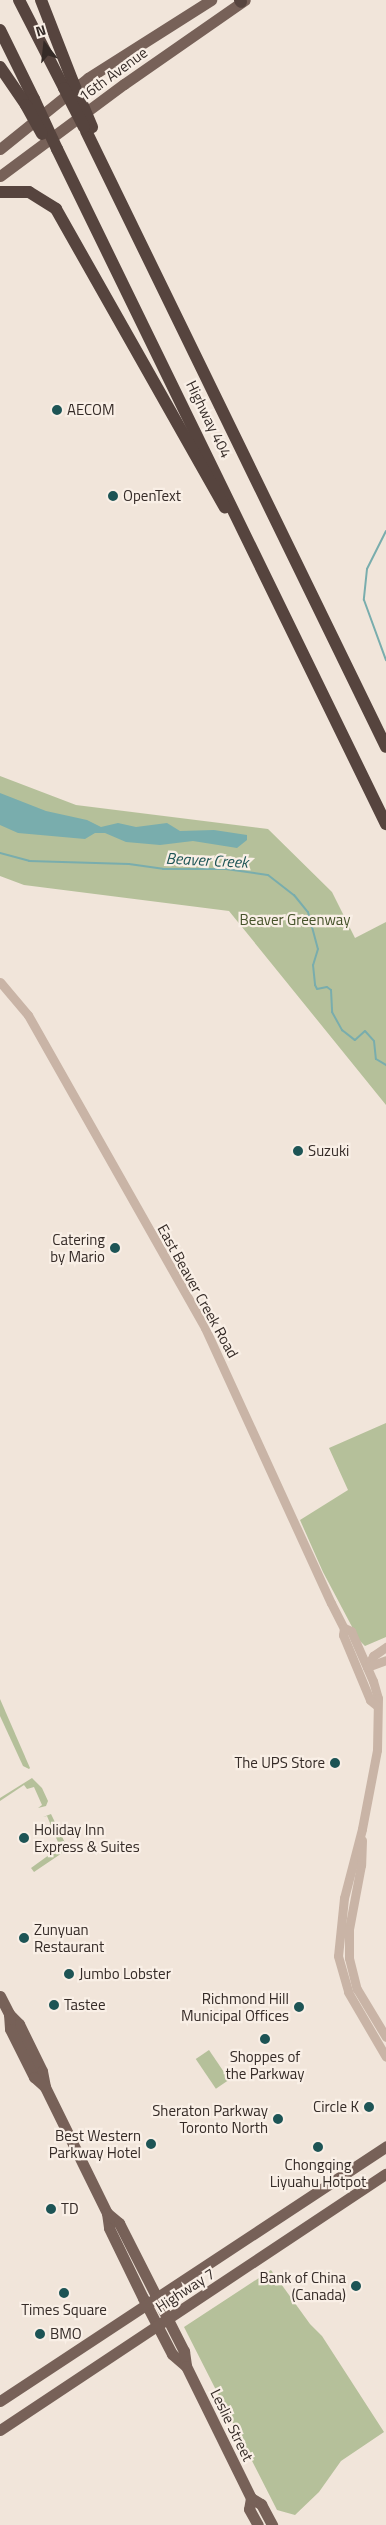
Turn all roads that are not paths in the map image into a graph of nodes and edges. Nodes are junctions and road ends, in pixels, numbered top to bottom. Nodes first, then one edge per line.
1 (19, 0) edge
2 (41, 0) edge
3 (211, 0) edge
4 (242, 1) edge
5 (0, 30) edge
6 (0, 67) edge
7 (68, 85) junction
8 (30, 102) junction
9 (0, 149) edge
10 (0, 176) edge
11 (0, 192) edge
12 (266, 576) junction
13 (386, 747) edge
14 (386, 824) edge
15 (0, 982) edge
16 (344, 1628) junction
17 (386, 1647) edge
18 (386, 1660) edge
19 (367, 1667) junction
20 (376, 1705) junction
21 (362, 1829) junction
22 (344, 1898) junction
23 (355, 1901) junction
24 (343, 1908) junction
25 (353, 1910) junction
26 (0, 1996) edge
27 (386, 2037) edge
28 (386, 2057) edge
29 (386, 2146) edge
30 (386, 2174) edge
31 (152, 2301) junction
32 (168, 2320) junction
33 (158, 2326) junction
34 (186, 2366) junction
35 (0, 2401) edge
36 (0, 2430) edge
37 (251, 2498) junction
38 (258, 2525) edge
39 (272, 2525) edge

1 - 7 highway
2 - 7 highway
3 - 9 main road, 16th Avenue
4 - 10 main road, 16th Avenue
5 - 8 highway
6 - 8 highway
7 - 13 highway, Highway 404, bridge
8 - 12 highway, Highway 404, bridge
11 - 12 highway
12 - 14 highway, Highway 404
15 - 16 street, East Beaver Creek Road
16 - 19 street, East Beaver Creek Road
16 - 20 street, East Beaver Creek Road
17 - 19 street
18 - 19 street
19 - 20 street, East Beaver Creek Road
20 - 21 street, East Beaver Creek Road
21 - 22 street, East Beaver Creek Road
21 - 23 street, East Beaver Creek Road
22 - 23 street
22 - 24 street, East Beaver Creek Road
23 - 25 street, East Beaver Creek Road
24 - 25 street
24 - 28 street, East Beaver Creek Road
25 - 27 street, East Beaver Creek Road
26 - 31 main road, Leslie Street
29 - 31 main road, Highway 7
30 - 32 main road, Highway 7
31 - 32 main road, Leslie Street
31 - 33 main road, Leslie Street
31 - 35 main road, Highway 7
32 - 33 main road, Highway 7
32 - 34 main road, Leslie Street
33 - 34 main road, Leslie Street
33 - 36 main road, Highway 7
34 - 37 main road, Leslie Street
37 - 38 main road, Leslie Street
37 - 39 main road, Leslie Street

